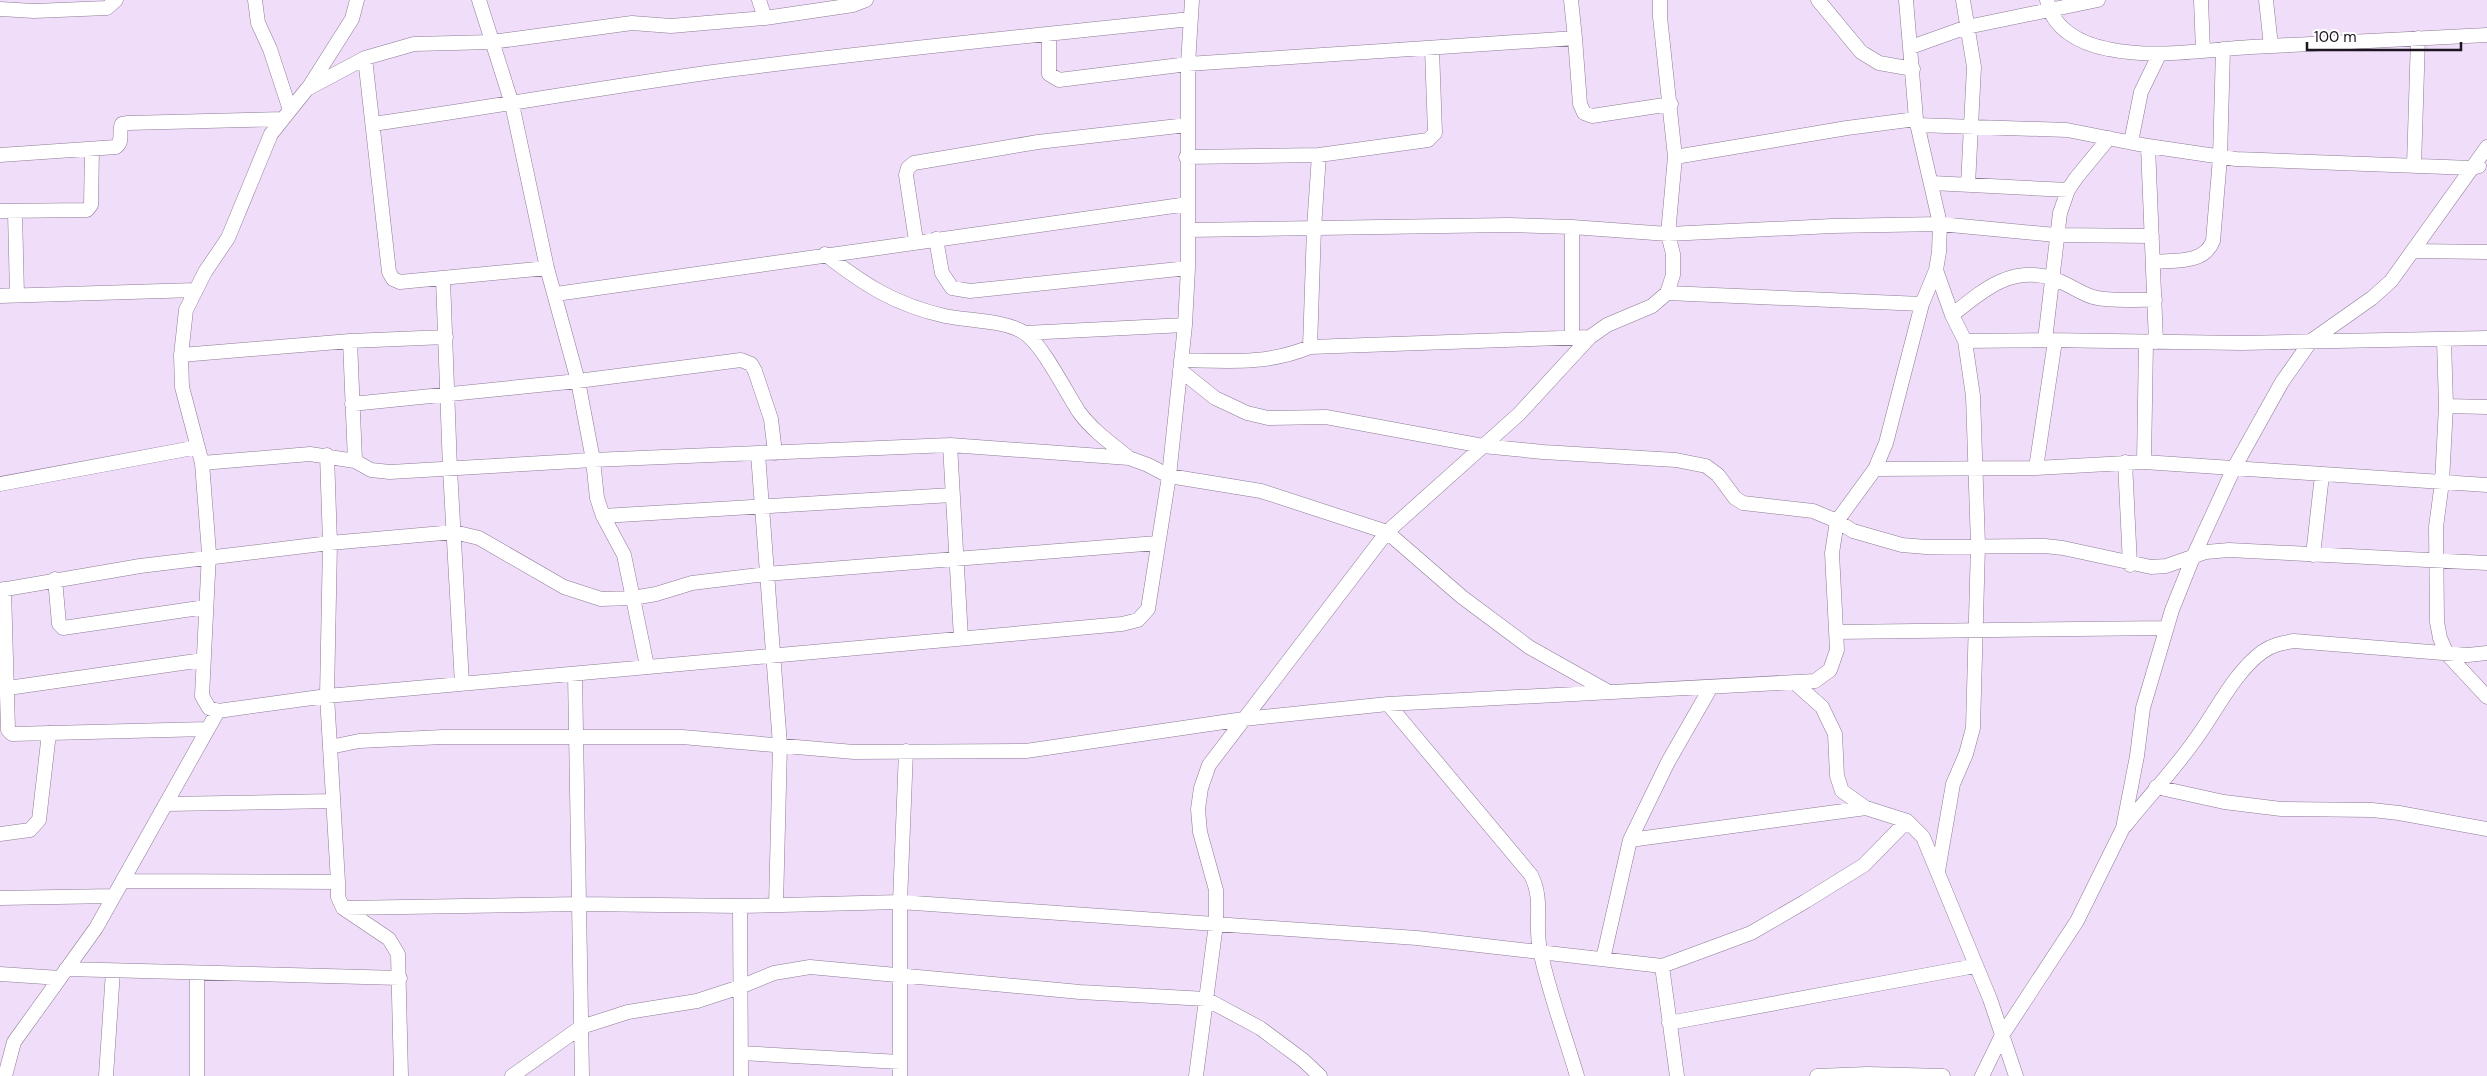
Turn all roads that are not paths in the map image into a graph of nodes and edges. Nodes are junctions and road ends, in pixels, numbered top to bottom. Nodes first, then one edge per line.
1 (116, 0) edge
2 (255, 0) edge
3 (357, 0) edge
4 (480, 0) edge
5 (759, 0) edge
6 (866, 0) edge
7 (1192, 0) edge
8 (1571, 0) edge
9 (1660, 0) edge
10 (1818, 0) edge
11 (1906, 0) edge
12 (1963, 0) edge
13 (2098, 0) edge
14 (2201, 0) edge
15 (2266, 0) edge
16 (2048, 4) edge
17 (42, 5) edge
18 (0, 9) edge
19 (765, 18) junction
20 (1191, 19) junction
21 (1967, 27) junction
22 (1049, 34) junction
23 (2487, 35) edge
24 (1575, 38) junction
25 (2418, 38) junction
26 (492, 42) junction
27 (2271, 46) junction
28 (1911, 47) junction
29 (1432, 49) junction
30 (2223, 49) junction
31 (2203, 51) junction
32 (2159, 55) junction
33 (365, 58) junction
34 (1188, 64) junction
35 (1913, 69) junction
36 (307, 90) junction
37 (512, 104) junction
38 (1671, 104) junction
39 (287, 115) junction
40 (1917, 122) junction
41 (373, 124) junction
42 (1187, 125) junction
43 (1972, 126) junction
44 (2109, 138) junction
45 (2131, 142) junction
46 (2148, 146) junction
47 (2487, 147) edge
48 (92, 149) junction
49 (0, 155) edge
50 (1320, 155) junction
51 (1186, 157) junction
52 (1676, 158) junction
53 (2220, 158) junction
54 (2487, 164) edge
55 (2414, 166) junction
56 (2472, 168) junction
57 (1932, 183) junction
58 (1968, 185) junction
59 (2068, 190) junction
60 (1188, 204) junction
61 (0, 211) edge
62 (16, 212) junction
63 (1940, 224) junction
64 (1572, 227) junction
65 (1314, 228) junction
66 (1188, 230) junction
67 (1668, 234) junction
68 (2056, 235) junction
69 (2152, 236) junction
70 (936, 239) junction
71 (916, 241) junction
72 (2414, 251) junction
73 (2487, 252) edge
74 (825, 254) junction
75 (2154, 262) junction
76 (547, 268) junction
77 (1188, 268) junction
78 (1936, 270) junction
79 (2052, 278) junction
80 (442, 279) junction
81 (196, 290) junction
82 (1667, 293) junction
83 (556, 294) junction
84 (17, 295) junction
85 (0, 296) edge
86 (2155, 300) junction
87 (1922, 304) junction
88 (1952, 316) junction
89 (1184, 325) junction
90 (1025, 333) junction
91 (446, 337) junction
92 (1572, 337) junction
93 (1590, 337) junction
94 (2487, 338) edge
95 (2050, 340) junction
96 (2444, 340) junction
97 (1964, 341) junction
98 (2311, 341) junction
99 (350, 342) junction
100 (2151, 342) junction
101 (1310, 347) junction
102 (181, 355) junction
103 (1181, 365) junction
104 (578, 381) junction
105 (448, 395) junction
106 (352, 404) junction
107 (2446, 406) junction
108 (2487, 407) edge
109 (950, 445) junction
110 (1483, 446) junction
111 (198, 447) junction
112 (775, 453) junction
113 (758, 454) junction
114 (327, 455) junction
115 (1129, 458) junction
116 (593, 460) junction
117 (355, 461) junction
118 (2125, 462) junction
119 (2144, 462) junction
120 (202, 463) junction
121 (2036, 468) junction
122 (2234, 468) junction
123 (450, 469) junction
124 (1976, 469) junction
125 (1876, 470) junction
126 (2322, 474) junction
127 (1168, 476) junction
128 (2442, 482) junction
129 (0, 484) edge
130 (2487, 484) edge
131 (952, 495) junction
132 (760, 506) junction
133 (603, 516) junction
134 (1837, 521) junction
135 (454, 532) junction
136 (1386, 532) junction
137 (330, 543) junction
138 (1157, 543) junction
139 (1978, 545) junction
140 (2194, 555) junction
141 (2313, 555) junction
142 (208, 558) junction
143 (956, 558) junction
144 (2435, 561) junction
145 (2487, 563) edge
146 (2130, 564) junction
147 (766, 574) junction
148 (55, 579) junction
149 (2, 589) edge
150 (633, 598) junction
151 (206, 607) junction
152 (2166, 628) junction
153 (1976, 630) junction
154 (1836, 632) junction
155 (961, 638) junction
156 (2487, 653) edge
157 (3, 654) edge
158 (2447, 654) junction
159 (772, 656) junction
160 (204, 660) junction
161 (647, 666) junction
162 (575, 674) junction
163 (1795, 683) junction
164 (462, 684) junction
165 (1711, 687) junction
166 (8, 688) junction
167 (1609, 692) junction
168 (327, 696) junction
169 (2487, 697) edge
170 (1388, 704) junction
171 (218, 711) junction
172 (1244, 719) junction
173 (207, 729) junction
174 (49, 733) junction
175 (577, 737) junction
176 (780, 745) junction
177 (330, 748) junction
178 (906, 751) junction
179 (2156, 787) junction
180 (334, 801) junction
181 (166, 804) junction
182 (1866, 808) junction
183 (1907, 821) junction
184 (2123, 828) junction
185 (2487, 829) edge
186 (0, 834) edge
187 (1630, 840) junction
188 (1938, 871) junction
189 (122, 881) junction
190 (338, 882) junction
191 (114, 896) junction
192 (0, 898) edge
193 (900, 902) junction
194 (580, 904) junction
195 (776, 905) junction
196 (740, 906) junction
197 (343, 908) junction
198 (1216, 924) junction
199 (1540, 953) junction
200 (1603, 959) junction
201 (1662, 966) junction
202 (1975, 966) junction
203 (113, 970) junction
204 (197, 973) junction
205 (0, 974) edge
206 (63, 974) junction
207 (900, 975) junction
208 (400, 978) junction
209 (740, 987) junction
210 (1206, 999) junction
211 (1669, 1023) junction
212 (581, 1027) junction
213 (2001, 1037) junction
214 (741, 1052) junction
215 (900, 1069) edge
216 (5, 1076) edge
217 (106, 1076) edge
218 (197, 1076) edge
219 (401, 1076) edge
220 (512, 1076) edge
221 (582, 1076) edge
222 (741, 1076) edge
223 (1196, 1076) edge
224 (1320, 1076) edge
225 (1577, 1076) edge
226 (1677, 1076) edge
227 (1817, 1076) edge
228 (1942, 1076) edge
229 (1982, 1076) edge
230 (2016, 1076) edge

1 - 17 street
2 - 39 street
3 - 36 street
4 - 26 street
5 - 19 street
6 - 19 street
7 - 20 street
8 - 24 street
9 - 38 street
10 - 35 street
11 - 28 street
12 - 21 street
13 - 16 street
14 - 31 street
15 - 27 street
16 - 21 street
16 - 32 street
17 - 18 street
19 - 26 street
20 - 22 street
20 - 34 street
21 - 28 street
21 - 43 street
22 - 34 street
22 - 37 street
23 - 25 street
24 - 29 street
24 - 38 street
25 - 27 street
25 - 55 street
26 - 33 street
26 - 37 street
27 - 30 street
28 - 35 street
29 - 34 street
29 - 50 street
30 - 31 street
30 - 53 street
31 - 32 street
32 - 45 street
33 - 36 street
33 - 41 street
34 - 42 street
35 - 40 street
36 - 39 street
37 - 41 street
37 - 76 street
38 - 52 street
39 - 48 street
39 - 81 street
40 - 43 street
40 - 52 street
40 - 57 street
41 - 80 street
42 - 51 street
42 - 71 street
43 - 44 street
43 - 58 street
44 - 45 street
44 - 59 street
45 - 46 street
46 - 53 street
46 - 69 street
47 - 56 street
48 - 49 street
48 - 62 street
50 - 51 street
50 - 65 street
51 - 60 street
52 - 67 street
53 - 55 street
53 - 75 street
54 - 56 street
55 - 56 street
56 - 72 street
57 - 58 street
57 - 63 street
58 - 59 street
59 - 68 street
60 - 66 street
60 - 70 street
61 - 62 street
62 - 84 street
63 - 67 street
63 - 68 street
63 - 78 street
64 - 65 street
64 - 67 street
64 - 92 street
65 - 66 street
65 - 101 street
66 - 77 street
67 - 82 street
68 - 69 street
68 - 79 street
69 - 75 street
70 - 71 street
70 - 77 street
71 - 74 street
72 - 73 street
72 - 98 street
74 - 83 street
74 - 90 street
75 - 86 street
76 - 80 street
76 - 83 street
77 - 89 street
78 - 87 street
78 - 88 street
79 - 86 street
79 - 88 street
79 - 95 street
80 - 91 street
81 - 84 street
81 - 102 street
82 - 87 street
82 - 93 street
83 - 104 street
84 - 85 street
86 - 100 street
87 - 125 street
88 - 97 street
89 - 90 street
89 - 103 street
90 - 115 street
91 - 99 street
91 - 105 street
92 - 93 street
92 - 101 street
93 - 110 street
94 - 96 street
95 - 97 street
95 - 100 street
95 - 121 street
96 - 98 street
96 - 107 street
97 - 124 street
98 - 100 street
98 - 122 street
99 - 102 street
99 - 106 street
100 - 119 street
101 - 103 street
102 - 111 street
103 - 110 street
103 - 127 street
104 - 105 street
104 - 112 street
104 - 116 street
105 - 106 street
105 - 123 street
106 - 117 street
107 - 108 street
107 - 128 street
109 - 112 street
109 - 115 street
109 - 131 street
110 - 134 street
110 - 136 street
111 - 120 street
111 - 129 street
112 - 113 street
113 - 116 street
113 - 132 street
114 - 117 street
114 - 120 street
114 - 137 street
115 - 127 street
116 - 123 street
116 - 133 street
117 - 123 street
118 - 119 street
118 - 121 street
118 - 146 street
119 - 122 street
120 - 142 street
121 - 124 street
122 - 126 street
122 - 140 street
123 - 135 street
124 - 125 street
124 - 139 street
125 - 134 street
126 - 128 street
126 - 141 street
127 - 136 street
127 - 138 street
128 - 130 street
128 - 144 street
131 - 132 street
131 - 143 street
132 - 133 street
132 - 147 street
133 - 150 street
134 - 139 street
134 - 154 street
135 - 137 street
135 - 150 street
135 - 164 street
136 - 167 street
136 - 172 street
137 - 142 street
137 - 168 street
138 - 143 street
138 - 155 street
139 - 146 street
139 - 153 street
140 - 141 street
140 - 146 street
140 - 152 street
141 - 144 street
142 - 148 street
142 - 151 street
143 - 147 street
143 - 155 street
144 - 145 street
144 - 158 street
147 - 150 street
147 - 159 street
148 - 149 street
148 - 151 street
149 - 157 street
150 - 161 street
151 - 160 street
152 - 153 street
152 - 184 street
153 - 154 street
153 - 188 street
154 - 163 street
155 - 159 street
156 - 158 street
157 - 166 street
158 - 169 street
158 - 179 street
159 - 161 street
159 - 176 street
160 - 166 street
160 - 171 street
161 - 162 street
162 - 164 street
162 - 175 street
163 - 165 street
163 - 182 street
164 - 168 street
165 - 167 street
165 - 187 street
166 - 174 street
167 - 170 street
168 - 171 street
168 - 177 street
170 - 172 street
170 - 199 street
171 - 173 street
172 - 178 street
172 - 198 street
173 - 174 street
173 - 181 street
174 - 186 street
175 - 176 street
175 - 177 street
175 - 194 street
176 - 178 street
176 - 195 street
177 - 180 street
178 - 193 street
179 - 184 street
179 - 185 street
180 - 181 street
180 - 190 street
181 - 189 street
182 - 183 street
182 - 187 street
183 - 188 street
183 - 201 street
184 - 213 street
187 - 200 street
188 - 202 street
189 - 190 street
189 - 191 street
190 - 197 street
191 - 192 street
191 - 206 street
193 - 195 street
193 - 198 street
193 - 207 street
194 - 196 street
194 - 197 street
194 - 212 street
195 - 196 street
196 - 209 street
197 - 208 street
198 - 199 street
198 - 210 street
199 - 200 street
199 - 225 street
200 - 201 street
201 - 211 street
202 - 211 street
202 - 213 street
203 - 204 street
203 - 206 street
203 - 217 street
204 - 208 street
204 - 218 street
205 - 206 street
206 - 216 street
207 - 209 street
207 - 210 street
207 - 215 street
208 - 219 street
209 - 212 street
209 - 214 street
210 - 223 street
210 - 224 street
211 - 226 street
212 - 220 street
212 - 221 street
213 - 229 street
213 - 230 street
214 - 215 street
214 - 222 street
227 - 228 street

